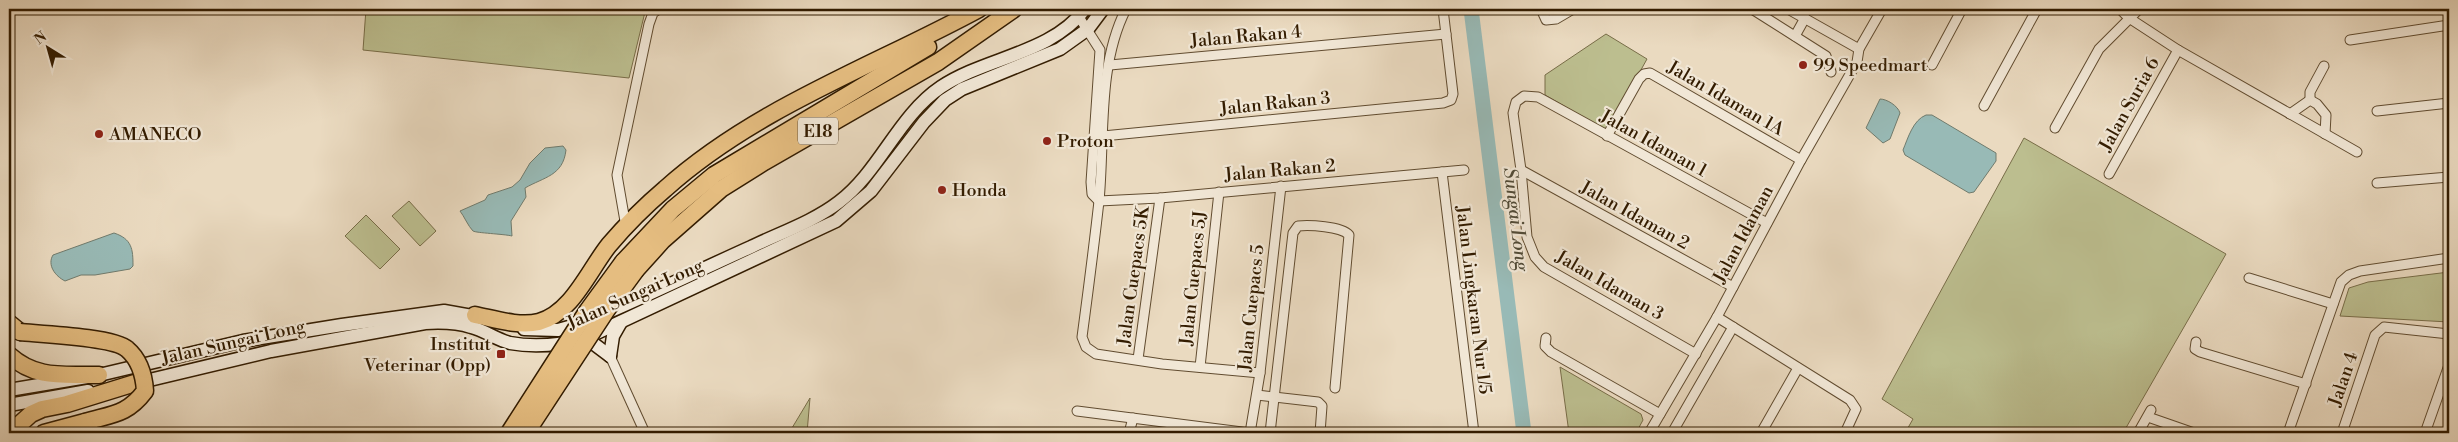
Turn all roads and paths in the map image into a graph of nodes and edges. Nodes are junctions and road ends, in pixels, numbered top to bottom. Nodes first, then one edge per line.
1 (659, 9) edge
2 (979, 9) edge
3 (984, 9) edge
4 (1014, 9) edge
5 (1103, 9) edge
6 (1126, 9) edge
7 (1443, 9) edge
8 (1541, 9) edge
9 (1572, 9) edge
10 (1752, 9) edge
11 (1788, 9) edge
12 (1882, 9) edge
13 (2037, 9) edge
14 (2120, 9) edge
15 (2139, 9) edge
16 (1960, 10) edge
17 (1082, 13) edge
18 (1804, 18) junction
19 (2129, 18) junction
20 (2449, 25) edge
21 (1088, 29) junction
22 (1446, 34) junction
23 (1795, 36) junction
24 (2350, 40) dead end
25 (1859, 49) junction
26 (2178, 50) junction
27 (1110, 65) junction
28 (1932, 65) dead end
29 (2324, 66) dead end
30 (1831, 72) dead end
31 (1524, 96) joint
32 (2310, 100) junction
33 (2449, 103) edge
34 (1984, 106) dead end
35 (2377, 112) dead end
36 (2290, 114) junction
37 (2054, 128) dead end
38 (2325, 134) junction
39 (1103, 136) junction
40 (1607, 136) junction
41 (2357, 152) dead end
42 (1801, 160) junction
43 (1464, 170) dead end
44 (1521, 170) junction
45 (1442, 172) junction
46 (2109, 174) dead end
47 (2449, 178) edge
48 (2377, 183) dead end
49 (1281, 186) junction
50 (1219, 192) junction
51 (1160, 198) junction
52 (1099, 201) junction
53 (1767, 224) junction
54 (626, 227) junction
55 (2449, 258) edge
56 (630, 266) junction
57 (2249, 278) dead end
58 (1733, 287) junction
59 (2333, 304) junction
60 (475, 315) junction
61 (1717, 317) junction
62 (621, 322) junction
63 (15, 327) edge
64 (1733, 327) junction
65 (2449, 334) edge
66 (586, 338) junction
67 (1546, 338) dead end
68 (2196, 342) dead end
69 (1696, 354) junction
70 (9, 355) edge
71 (610, 356) junction
72 (1138, 359) junction
73 (2449, 365) edge
74 (1200, 367) junction
75 (1798, 368) junction
76 (1260, 373) junction
77 (99, 375) junction
78 (135, 383) junction
79 (2306, 384) junction
80 (1335, 388) dead end
81 (9, 390) edge
82 (1258, 395) junction
83 (1275, 396) junction
84 (9, 405) edge
85 (1077, 411) dead end
86 (1660, 414) junction
87 (1133, 418) junction
88 (16, 433) edge
89 (44, 433) edge
90 (509, 433) edge
91 (526, 433) edge
92 (645, 433) edge
93 (1129, 433) edge
94 (1250, 433) edge
95 (1270, 433) edge
96 (1320, 433) edge
97 (1474, 433) edge
98 (1649, 433) edge
99 (1672, 433) edge
100 (1761, 433) edge
101 (1845, 433) edge
102 (2138, 433) edge
103 (2194, 433) edge
104 (2288, 433) edge
105 (2342, 433) edge
106 (2425, 433) edge

1 - 54 street
2 - 54 highway
3 - 56 highway, E18
4 - 56 highway, E18
5 - 21 street, Jalan Sungai Long
6 - 27 street
7 - 22 street
8 - 9 street
10 - 23 street
11 - 18 street
12 - 25 street, Jalan Idaman
13 - 34 street
14 - 19 street
15 - 19 street
16 - 28 street
17 - 21 street
17 - 60 street, Jalan Sungai Long
18 - 23 street
18 - 25 street
19 - 26 street
19 - 37 street
20 - 24 street
21 - 52 street
21 - 62 street, Jalan Sungai Long
22 - 27 street, Jalan Rakan 4
22 - 39 street, Jalan Rakan 3
23 - 30 street
25 - 42 street, Jalan Idaman
26 - 36 street
26 - 46 street, Jalan Suria 6
27 - 39 street
29 - 32 street
31 - 40 street, Jalan Idaman 1
31 - 44 street, Jalan Idaman 3
32 - 36 street
32 - 38 street
33 - 35 street
36 - 38 street
38 - 41 street
39 - 52 street
40 - 42 street, Jalan Idaman 1A
40 - 53 street, Jalan Idaman 1
42 - 53 street, Jalan Idaman
43 - 45 street, Jalan Rakan 2
44 - 58 street, Jalan Idaman 2
44 - 69 street, Jalan Idaman 3
45 - 49 street, Jalan Rakan 2
45 - 97 street, Jalan Lingkaran Nur 1/5
47 - 48 street
49 - 50 street, Jalan Rakan 2
49 - 76 street, Jalan Cuepacs 5
50 - 51 street, Jalan Rakan 2
50 - 74 street, Jalan Cuepacs 5J
51 - 52 street, Jalan Rakan 2
51 - 72 street, Jalan Cuepacs 5K
52 - 72 street
53 - 58 street, Jalan Idaman
54 - 60 highway
55 - 59 street
56 - 90 highway, E18, bridge
56 - 91 highway, E18, bridge
57 - 59 street
58 - 61 street, Jalan Idaman
59 - 79 street
60 - 77 street, Jalan Sungai Long
61 - 64 street
61 - 69 street, Jalan Idaman
62 - 66 street, Jalan Sungai Long
62 - 71 street
63 - 89 highway, bridge
64 - 75 street
64 - 99 street
65 - 105 street, Jalan 4
66 - 71 street
66 - 78 street, Jalan Sungai Long
67 - 86 street
68 - 79 street
69 - 86 street, Jalan Idaman
70 - 77 highway
71 - 92 street
72 - 74 street
73 - 106 street
74 - 76 street
75 - 100 street
75 - 101 street
76 - 82 street, Jalan Cuepacs 5
77 - 81 street, Jalan Sungai Long
78 - 84 street, Jalan Sungai Long
78 - 88 highway
79 - 104 street
80 - 83 street
82 - 83 street
82 - 94 street, Jalan Cuepacs 5
83 - 95 street
83 - 96 street
85 - 87 street
86 - 98 street, Jalan Idaman
87 - 93 street
87 - 94 street
102 - 103 street

